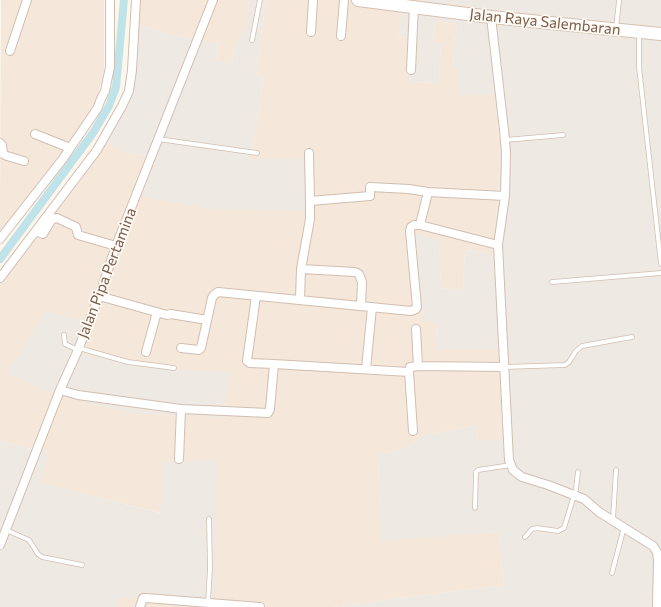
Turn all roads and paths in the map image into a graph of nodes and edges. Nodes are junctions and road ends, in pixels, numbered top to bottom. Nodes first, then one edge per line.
1 (27, 0) edge
2 (110, 0) edge
3 (136, 0) edge
4 (213, 0) edge
5 (260, 0) edge
6 (313, 0) edge
7 (344, 0) edge
8 (358, 0) edge
9 (372, 1) edge
10 (619, 2) dead end
11 (414, 6) junction
12 (491, 17) junction
13 (616, 30) junction
14 (311, 32) dead end
15 (639, 32) junction
16 (661, 34) edge
17 (341, 36) dead end
18 (252, 40) dead end
19 (10, 51) dead end
20 (411, 70) dead end
21 (35, 134) dead end
22 (563, 135) dead end
23 (158, 139) junction
24 (505, 140) junction
25 (0, 143) edge
26 (70, 148) junction
27 (257, 153) dead end
28 (308, 153) dead end
29 (24, 161) dead end
30 (428, 192) junction
31 (505, 196) junction
32 (310, 201) junction
33 (420, 225) junction
34 (36, 231) junction
35 (0, 239) edge
36 (498, 245) junction
37 (116, 246) junction
38 (661, 264) edge
39 (301, 269) junction
40 (661, 273) edge
41 (0, 278) edge
42 (552, 282) dead end
43 (99, 296) junction
44 (256, 296) junction
45 (300, 299) junction
46 (361, 306) junction
47 (372, 307) junction
48 (157, 312) junction
49 (207, 320) junction
50 (416, 330) dead end
51 (64, 335) dead end
52 (632, 337) dead end
53 (181, 348) dead end
54 (78, 349) junction
55 (146, 352) dead end
56 (274, 364) junction
57 (418, 366) junction
58 (504, 367) junction
59 (174, 368) dead end
60 (366, 369) junction
61 (409, 372) junction
62 (60, 390) junction
63 (181, 409) junction
64 (413, 431) dead end
65 (179, 459) dead end
66 (511, 465) junction
67 (616, 470) dead end
68 (578, 472) dead end
69 (574, 495) junction
70 (475, 508) dead end
71 (209, 519) dead end
72 (613, 520) junction
73 (624, 527) junction
74 (6, 530) junction
75 (525, 537) dead end
76 (0, 545) edge
77 (82, 565) dead end
78 (612, 573) dead end
79 (659, 588) edge
80 (208, 602) junction
81 (177, 604) edge
82 (140, 607) edge
83 (260, 607) edge
84 (657, 607) edge

1 - 19 street
2 - 26 street
3 - 34 street
4 - 23 street, Jalan Pipa Pertamina
5 - 18 lane
6 - 14 street
7 - 17 street
8 - 9 main road, Jalan Raya Salembaran
9 - 11 main road, Jalan Raya Salembaran
10 - 13 lane
11 - 12 main road, Jalan Raya Salembaran
11 - 20 street
12 - 13 main road, Jalan Raya Salembaran
12 - 24 street
13 - 15 main road, Jalan Raya Salembaran
15 - 16 main road, Jalan Raya Salembaran
15 - 38 lane
21 - 26 street
22 - 24 lane
23 - 27 lane
23 - 37 street, Jalan Pipa Pertamina
24 - 31 street
25 - 29 street
26 - 35 street
28 - 32 street
30 - 31 street
30 - 32 street
30 - 33 street
31 - 36 street
32 - 39 street
33 - 36 street
33 - 47 street
34 - 37 street
34 - 41 street
36 - 58 street
37 - 43 street, Jalan Pipa Pertamina
39 - 45 street
39 - 46 street
40 - 42 lane
43 - 48 street
43 - 54 street, Jalan Pipa Pertamina
44 - 45 street
44 - 49 street
44 - 56 street
45 - 46 street
46 - 47 street
47 - 60 street
48 - 49 street
48 - 55 street
49 - 53 street
50 - 57 street
51 - 54 lane
52 - 58 lane
54 - 59 lane
54 - 62 street, Jalan Pipa Pertamina
56 - 60 street
56 - 63 street
57 - 58 street
57 - 61 street
58 - 66 street
60 - 61 street
61 - 64 street
62 - 63 street
62 - 74 street, Jalan Pipa Pertamina
63 - 65 street
66 - 69 street
66 - 70 lane
67 - 72 lane
68 - 69 lane
69 - 72 street
69 - 75 lane
71 - 80 lane
72 - 73 street
73 - 78 lane
73 - 79 street
74 - 76 street, Jalan Pipa Pertamina
74 - 77 lane
79 - 84 street
80 - 81 street
80 - 83 street
81 - 82 street

